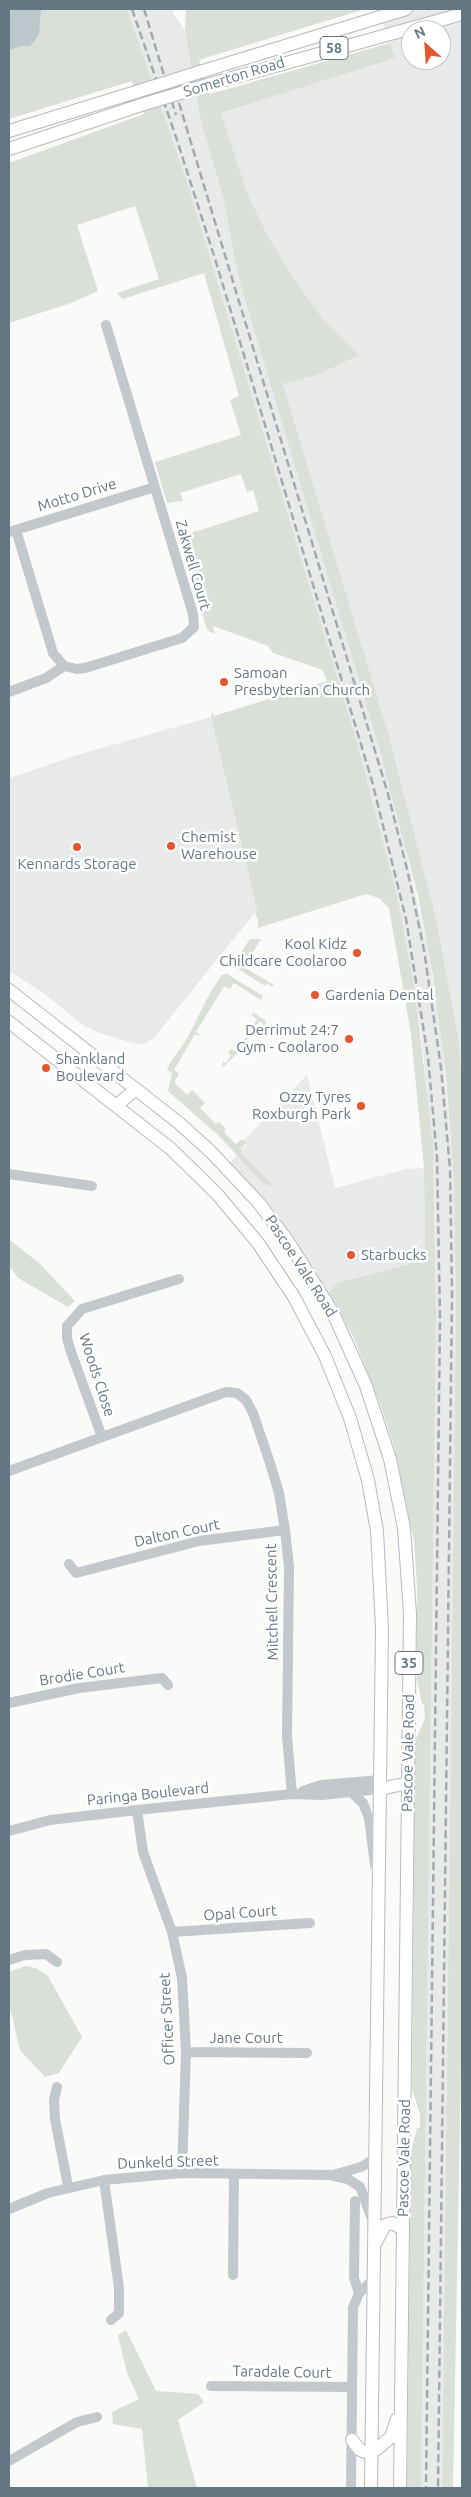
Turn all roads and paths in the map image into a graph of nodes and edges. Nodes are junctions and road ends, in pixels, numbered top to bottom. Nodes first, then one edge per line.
1 (406, 9) edge
2 (462, 14) edge
3 (9, 131) edge
4 (9, 149) edge
5 (106, 326) dead end
6 (155, 487) junction
7 (12, 531) edge
8 (64, 666) junction
9 (9, 692) edge
10 (9, 990) edge
11 (9, 1022) edge
12 (132, 1086) junction
13 (117, 1105) junction
14 (9, 1174) edge
15 (90, 1197) dead end
16 (181, 1278) dead end
17 (102, 1437) junction
18 (9, 1471) edge
19 (285, 1530) junction
20 (69, 1564) dead end
21 (164, 1678) dead end
22 (9, 1703) edge
23 (408, 1784) junction
24 (380, 1785) junction
25 (351, 1792) junction
26 (292, 1794) junction
27 (137, 1810) junction
28 (9, 1831) edge
29 (379, 1872) junction
30 (310, 1923) dead end
31 (172, 1932) junction
32 (9, 1960) edge
33 (57, 1962) dead end
34 (186, 2052) junction
35 (306, 2053) dead end
36 (57, 2087) dead end
37 (376, 2158) junction
38 (182, 2173) junction
39 (234, 2175) junction
40 (333, 2175) junction
41 (104, 2180) junction
42 (68, 2186) junction
43 (355, 2201) dead end
44 (9, 2210) edge
45 (374, 2225) junction
46 (403, 2229) junction
47 (374, 2252) junction
48 (233, 2275) dead end
49 (374, 2280) junction
50 (359, 2293) junction
51 (111, 2320) dead end
52 (211, 2386) dead end
53 (352, 2387) junction
54 (401, 2406) junction
55 (97, 2417) dead end
56 (352, 2440) junction
57 (371, 2451) junction
58 (9, 2460) edge
59 (351, 2488) edge
60 (371, 2488) edge
61 (400, 2488) edge

1 - 3 main road, Somerton Road / 58, bridge
2 - 4 main road, Somerton Road / 58, bridge
5 - 6 street, Zakwell Court
6 - 7 street, Motto Drive
6 - 8 street, Zakwell Court
7 - 8 street
8 - 9 street
10 - 12 main road, Pascoe Vale Road / 35
11 - 13 main road, Pascoe Vale Road / 35
12 - 13 main road
12 - 23 main road, Pascoe Vale Road / 35
13 - 24 main road, Pascoe Vale Road / 35
14 - 15 street
16 - 17 street, Woods Close
17 - 18 street, Mitchell Crescent
17 - 19 street, Mitchell Crescent
19 - 20 street, Dalton Court
19 - 26 street, Mitchell Crescent
21 - 22 street, Brodie Court
23 - 24 main road
23 - 46 main road, Pascoe Vale Road / 35
24 - 25 street, Paringa Boulevard
24 - 26 street, Paringa Boulevard
24 - 29 main road, Pascoe Vale Road / 35
25 - 26 street, Paringa Boulevard
25 - 29 street
26 - 27 street, Paringa Boulevard
27 - 28 street, Paringa Boulevard
27 - 31 street, Officer Street
29 - 37 main road, Pascoe Vale Road / 35
30 - 31 street, Opal Court
31 - 34 street, Officer Street
32 - 33 street
34 - 35 street, Jane Court
34 - 38 street, Officer Street
36 - 42 street
37 - 40 street, Dunkeld Street
37 - 45 main road, Pascoe Vale Road / 35
38 - 39 street, Dunkeld Street
38 - 41 street, Dunkeld Street
39 - 40 street, Dunkeld Street
39 - 48 street
40 - 45 street, Dunkeld Street
41 - 42 street, Dunkeld Street
41 - 51 street
42 - 44 street, Dunkeld Street
43 - 50 street
45 - 47 main road, Pascoe Vale Road / 35
46 - 47 main road
46 - 54 main road, Pascoe Vale Road / 35
47 - 49 main road, Pascoe Vale Road / 35
49 - 50 street
49 - 57 main road, Pascoe Vale Road / 35
50 - 53 street
52 - 53 street, Taradale Court
53 - 56 street
54 - 57 main road
54 - 61 main road, Pascoe Vale Road / 35
55 - 58 street
56 - 57 main road
56 - 59 street
57 - 60 main road, Pascoe Vale Road / 35

